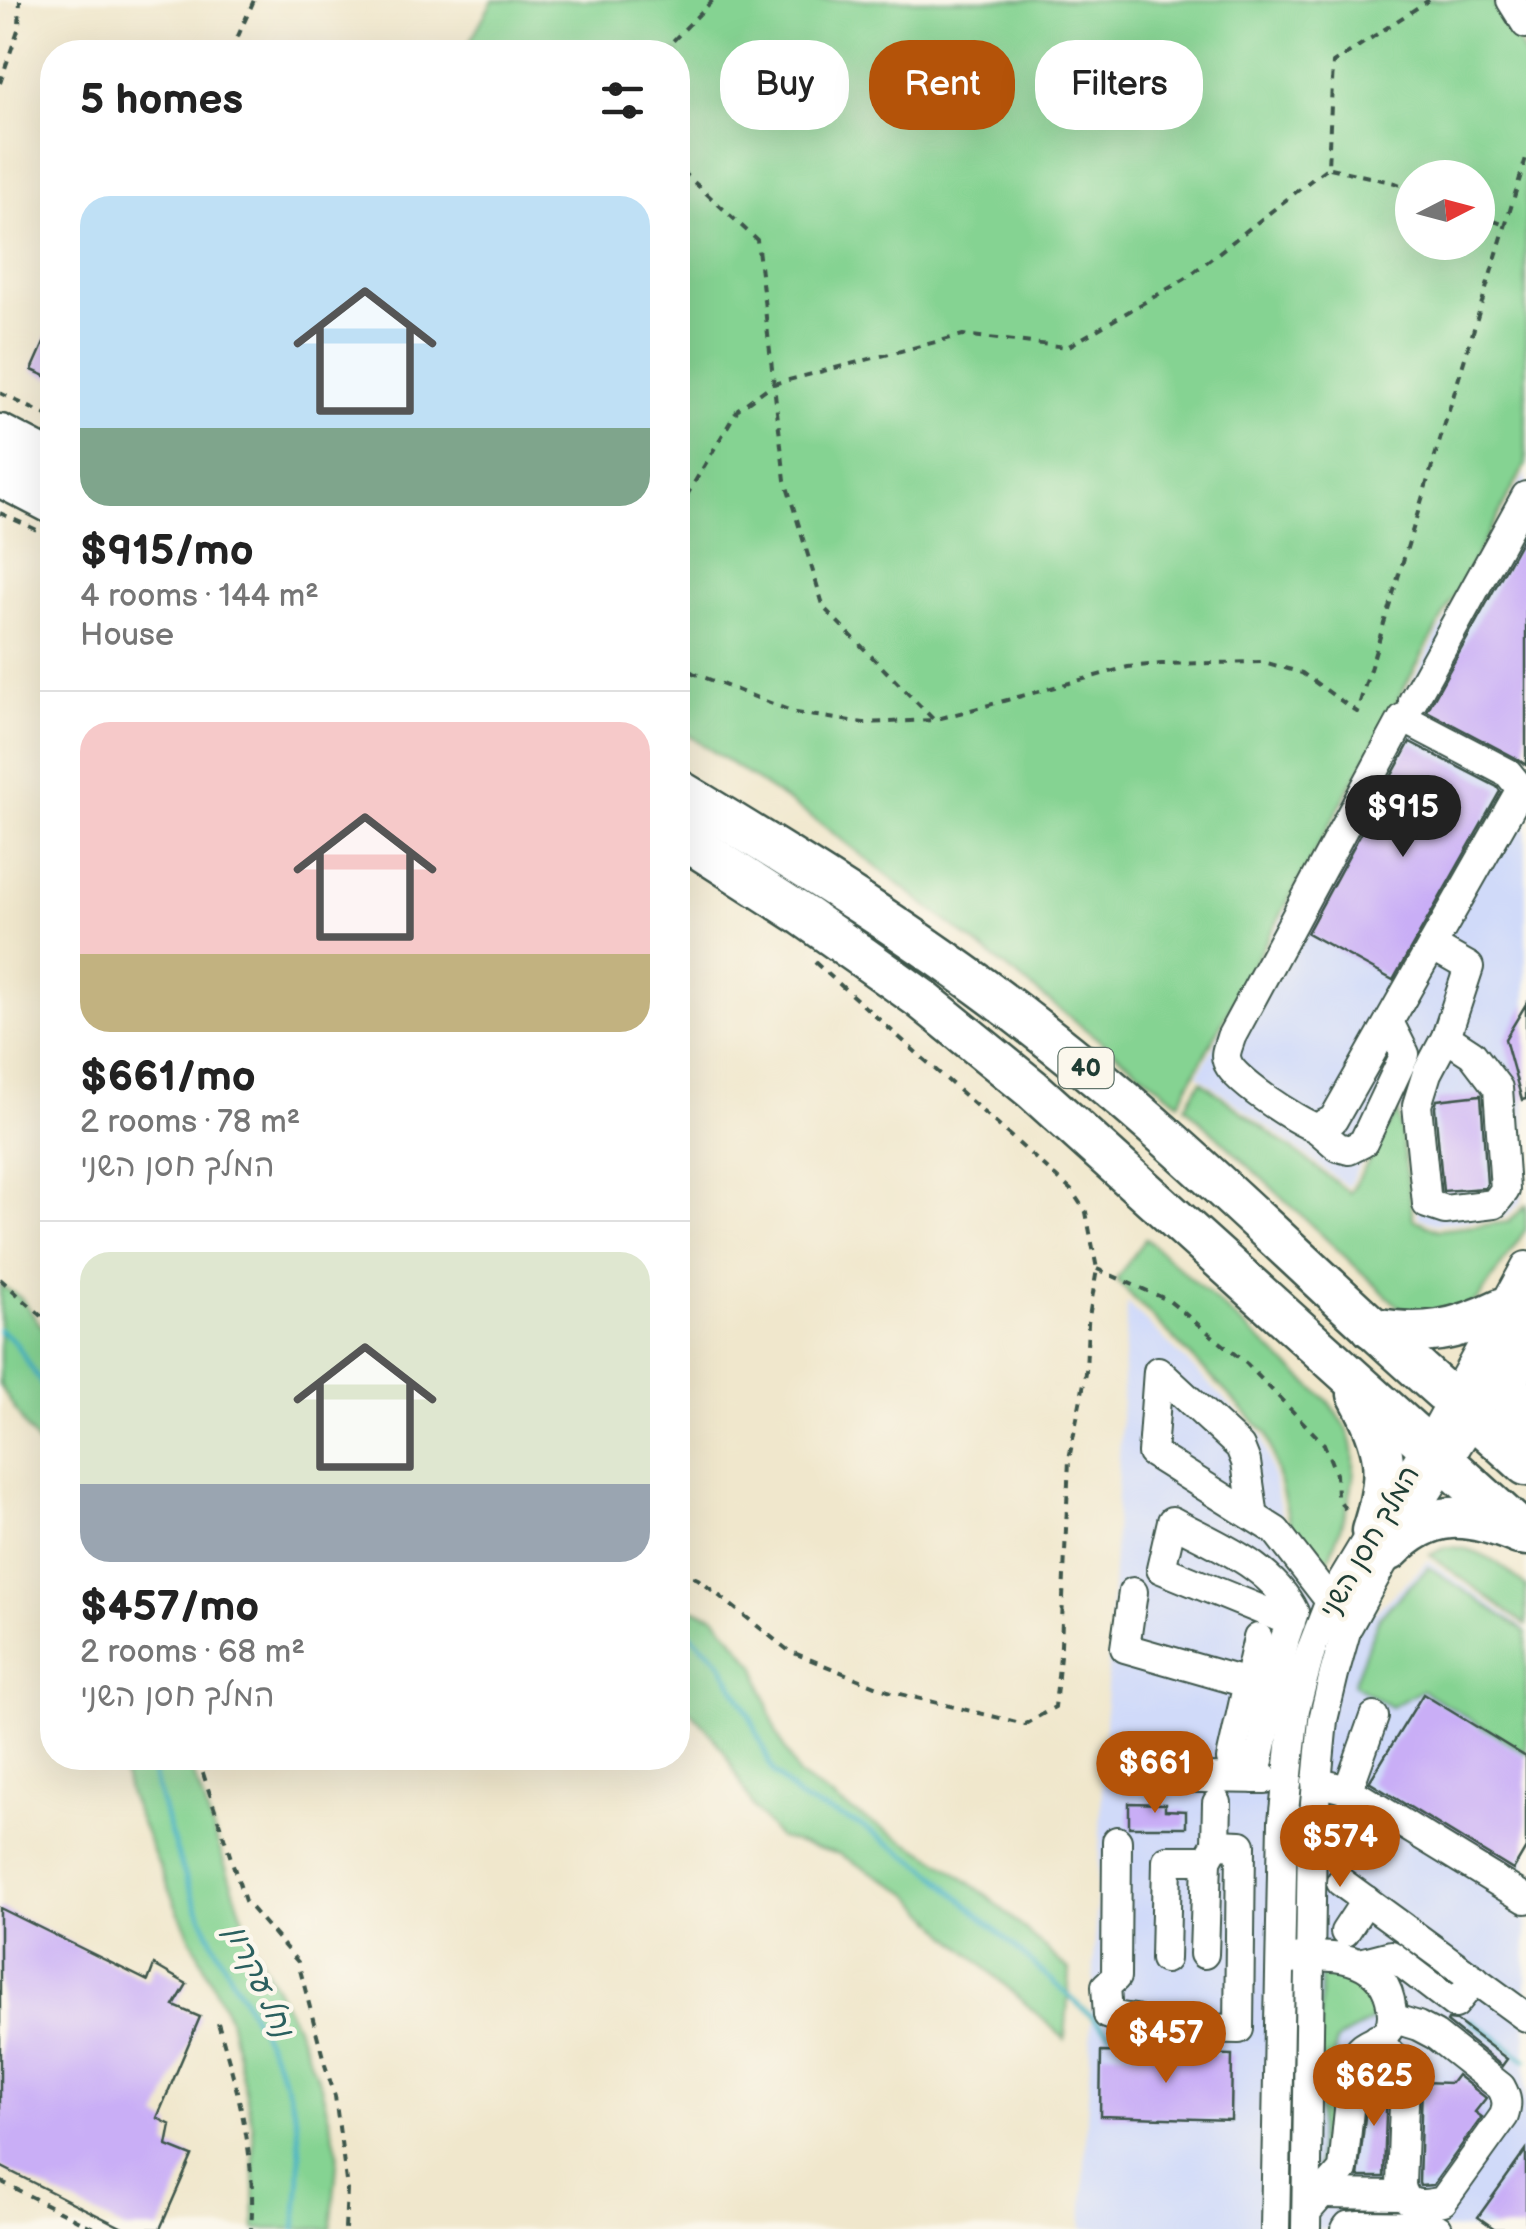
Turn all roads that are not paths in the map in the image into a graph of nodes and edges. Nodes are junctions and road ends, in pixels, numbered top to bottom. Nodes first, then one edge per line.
1 (1511, 0) edge
2 (1526, 24) edge
3 (0, 435) edge
4 (40, 456) edge
5 (0, 476) edge
6 (1526, 496) edge
7 (40, 497) edge
8 (1413, 701) dead end
9 (1524, 790) edge
10 (690, 797) edge
11 (690, 843) edge
12 (1432, 946) junction
13 (1446, 1037) junction
14 (1513, 1124) edge
15 (1526, 1266) edge
16 (1513, 1320) edge
17 (1372, 1328) junction
18 (1339, 1366) junction
19 (1464, 1409) junction
20 (1526, 1443) edge
21 (1437, 1454) junction
22 (1526, 1465) edge
23 (1254, 1518) junction
24 (1526, 1536) edge
25 (1381, 1540) junction
26 (1134, 1592) dead end
27 (1330, 1601) junction
28 (1291, 1622) junction
29 (1258, 1638) dead end
30 (1246, 1683) junction
31 (1374, 1717) dead end
32 (1257, 1772) junction
33 (1137, 1777) dead end
34 (1287, 1780) junction
35 (1316, 1782) junction
36 (1348, 1790) junction
37 (1217, 1802) dead end
38 (1117, 1841) dead end
39 (1211, 1852) junction
40 (1341, 1882) dead end
41 (1366, 1900) junction
42 (1526, 1900) edge
43 (1345, 1932) dead end
44 (1204, 1954) dead end
45 (1310, 1956) junction
46 (1165, 1958) dead end
47 (1280, 1961) junction
48 (1360, 1963) junction
49 (1475, 1979) junction
50 (1239, 2012) junction
51 (1279, 2012) junction
52 (1526, 2017) edge
53 (1384, 2028) junction
54 (1403, 2195) junction
55 (1312, 2211) edge
56 (1274, 2229) edge
57 (1346, 2229) edge
58 (1438, 2229) edge

1 - 2 street
3 - 4 highway
5 - 7 highway
6 - 8 street
9 - 12 street
9 - 12 street
10 - 17 highway, 40
11 - 18 highway, 40
12 - 13 street
13 - 14 street
13 - 14 street
15 - 16 street, המלך חסן השני
16 - 17 highway
16 - 19 street, המלך חסן השני
16 - 20 highway
17 - 19 highway, 40
18 - 21 highway, 40
18 - 25 highway
19 - 21 street, המלך חסן השני
19 - 22 highway, 40
21 - 24 highway, 40
21 - 25 street, המלך חסן השני
23 - 23 street
23 - 27 street
24 - 25 highway
25 - 27 street, המלך חסן השני
25 - 35 street, המלך חסן השני
26 - 30 street
27 - 34 street, המלך חסן השני
28 - 28 street
28 - 32 street
29 - 30 street
30 - 32 street
31 - 36 street
32 - 33 street
32 - 34 street
34 - 47 street, המלך חסן השני
35 - 36 street
35 - 45 street, המלך חסן השני
36 - 42 street
37 - 39 street
38 - 50 street
39 - 44 street
39 - 46 street
39 - 50 street
40 - 41 street
41 - 43 street
41 - 49 street
45 - 47 street
45 - 48 street
45 - 55 street, המלך חסן השני
47 - 51 street, המלך חסן השני
48 - 49 street
48 - 53 street
49 - 52 street
50 - 51 street
51 - 56 street, המלך חסן השני
53 - 54 street
53 - 54 street
53 - 55 street
54 - 55 street
57 - 58 street

